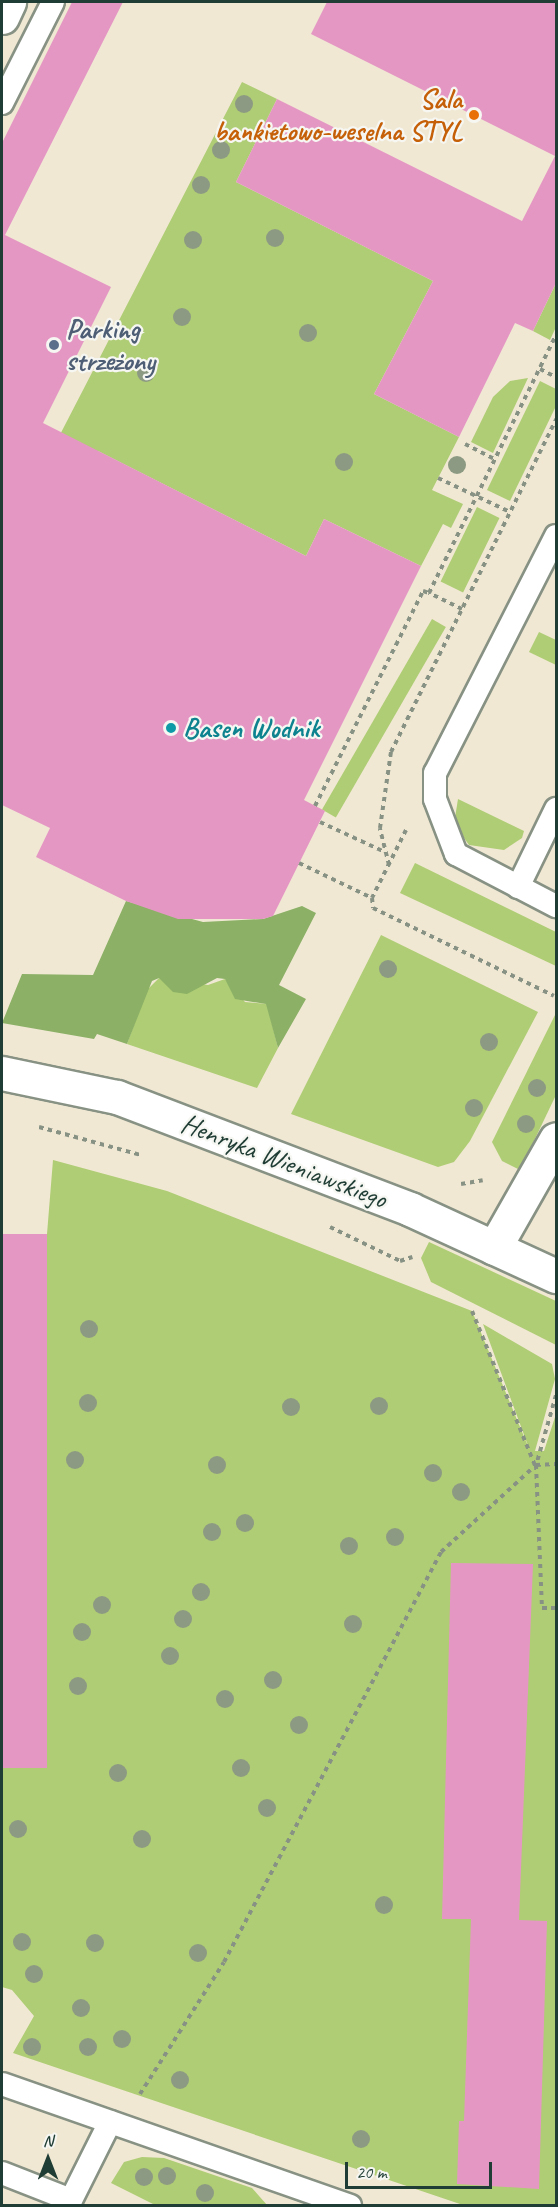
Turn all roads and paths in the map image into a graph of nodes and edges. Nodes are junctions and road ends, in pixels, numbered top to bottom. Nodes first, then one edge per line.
1 (9, 2) edge
2 (53, 2) edge
3 (2, 17) edge
4 (2, 103) edge
5 (556, 335) edge
6 (540, 369) junction
7 (556, 377) edge
8 (556, 419) edge
9 (465, 444) dead end
10 (495, 459) junction
11 (438, 478) dead end
12 (477, 496) junction
13 (510, 512) junction
14 (556, 536) edge
15 (429, 593) junction
16 (462, 609) junction
17 (435, 773) junction
18 (315, 806) dead end
19 (556, 809) edge
20 (320, 822) dead end
21 (385, 852) junction
22 (299, 863) dead end
23 (389, 865) junction
24 (518, 887) junction
25 (372, 898) junction
26 (556, 906) edge
27 (554, 996) dead end
28 (2, 1073) edge
29 (556, 1139) edge
30 (494, 1248) junction
31 (556, 1276) edge
32 (472, 1311) dead end
33 (556, 1395) edge
34 (556, 1464) edge
35 (536, 1465) junction
36 (556, 1608) edge
37 (2, 2084) edge
38 (138, 2098) dead end
39 (110, 2122) junction
40 (2, 2173) edge
41 (69, 2203) edge
42 (350, 2205) edge

1 - 3 street
2 - 4 lane
5 - 6 path
6 - 7 path
6 - 10 path
8 - 13 path
9 - 10 path
10 - 12 path
11 - 12 path
12 - 13 path
12 - 15 path
13 - 16 path
14 - 17 lane
15 - 16 path
15 - 18 path
16 - 21 path
17 - 23 path
17 - 24 lane
19 - 24 lane
20 - 21 path
21 - 23 path
22 - 25 path
23 - 25 path
24 - 26 lane
25 - 27 path
28 - 30 street, Henryka Wieniawskiego
29 - 30 street
30 - 31 street, Henryka Wieniawskiego
32 - 35 path
33 - 35 path
34 - 35 path
35 - 36 path
35 - 38 path
37 - 39 lane
39 - 41 lane
39 - 42 lane
40 - 41 lane

